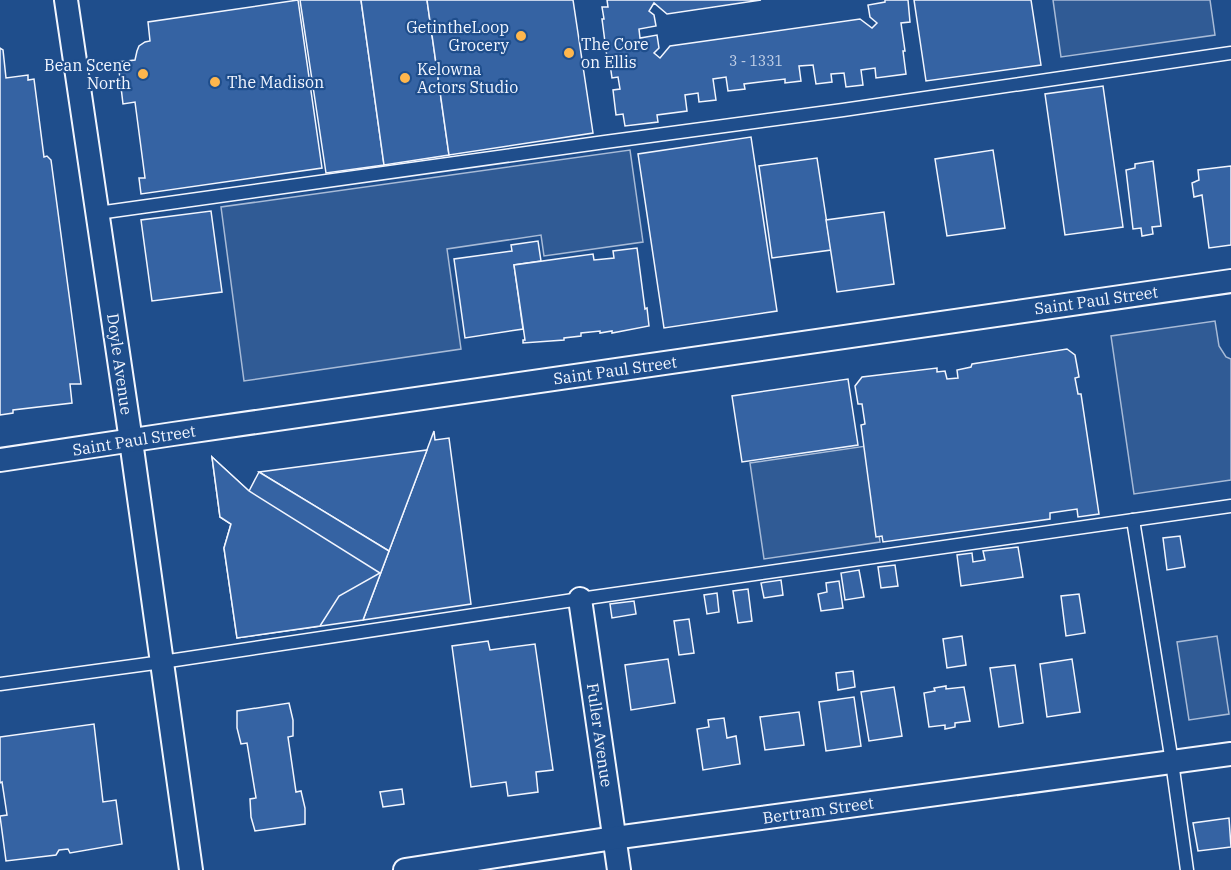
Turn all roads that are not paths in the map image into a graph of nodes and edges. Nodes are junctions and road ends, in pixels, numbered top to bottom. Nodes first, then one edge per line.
1 (66, 0) edge
2 (1231, 53) edge
3 (98, 213) junction
4 (1231, 281) edge
5 (131, 441) junction
6 (0, 460) edge
7 (1231, 506) edge
8 (1133, 520) junction
9 (580, 599) junction
10 (162, 662) junction
11 (0, 684) edge
12 (1231, 754) edge
13 (1172, 762) junction
14 (615, 838) junction
15 (191, 870) edge
16 (405, 870) edge
17 (619, 870) edge
18 (1187, 870) edge

1 - 3 street, Doyle Avenue
2 - 3 lane
3 - 5 street, Doyle Avenue
4 - 5 street, Saint Paul Street
5 - 6 street, Saint Paul Street
5 - 10 street, Doyle Avenue
7 - 8 lane
8 - 9 lane
8 - 13 lane
9 - 10 lane
9 - 14 street, Fuller Avenue
10 - 11 lane
10 - 15 street, Doyle Avenue
12 - 13 street, Bertram Street
13 - 14 street, Bertram Street
13 - 18 lane
14 - 16 street, Bertram Street
14 - 17 street, Fuller Avenue

